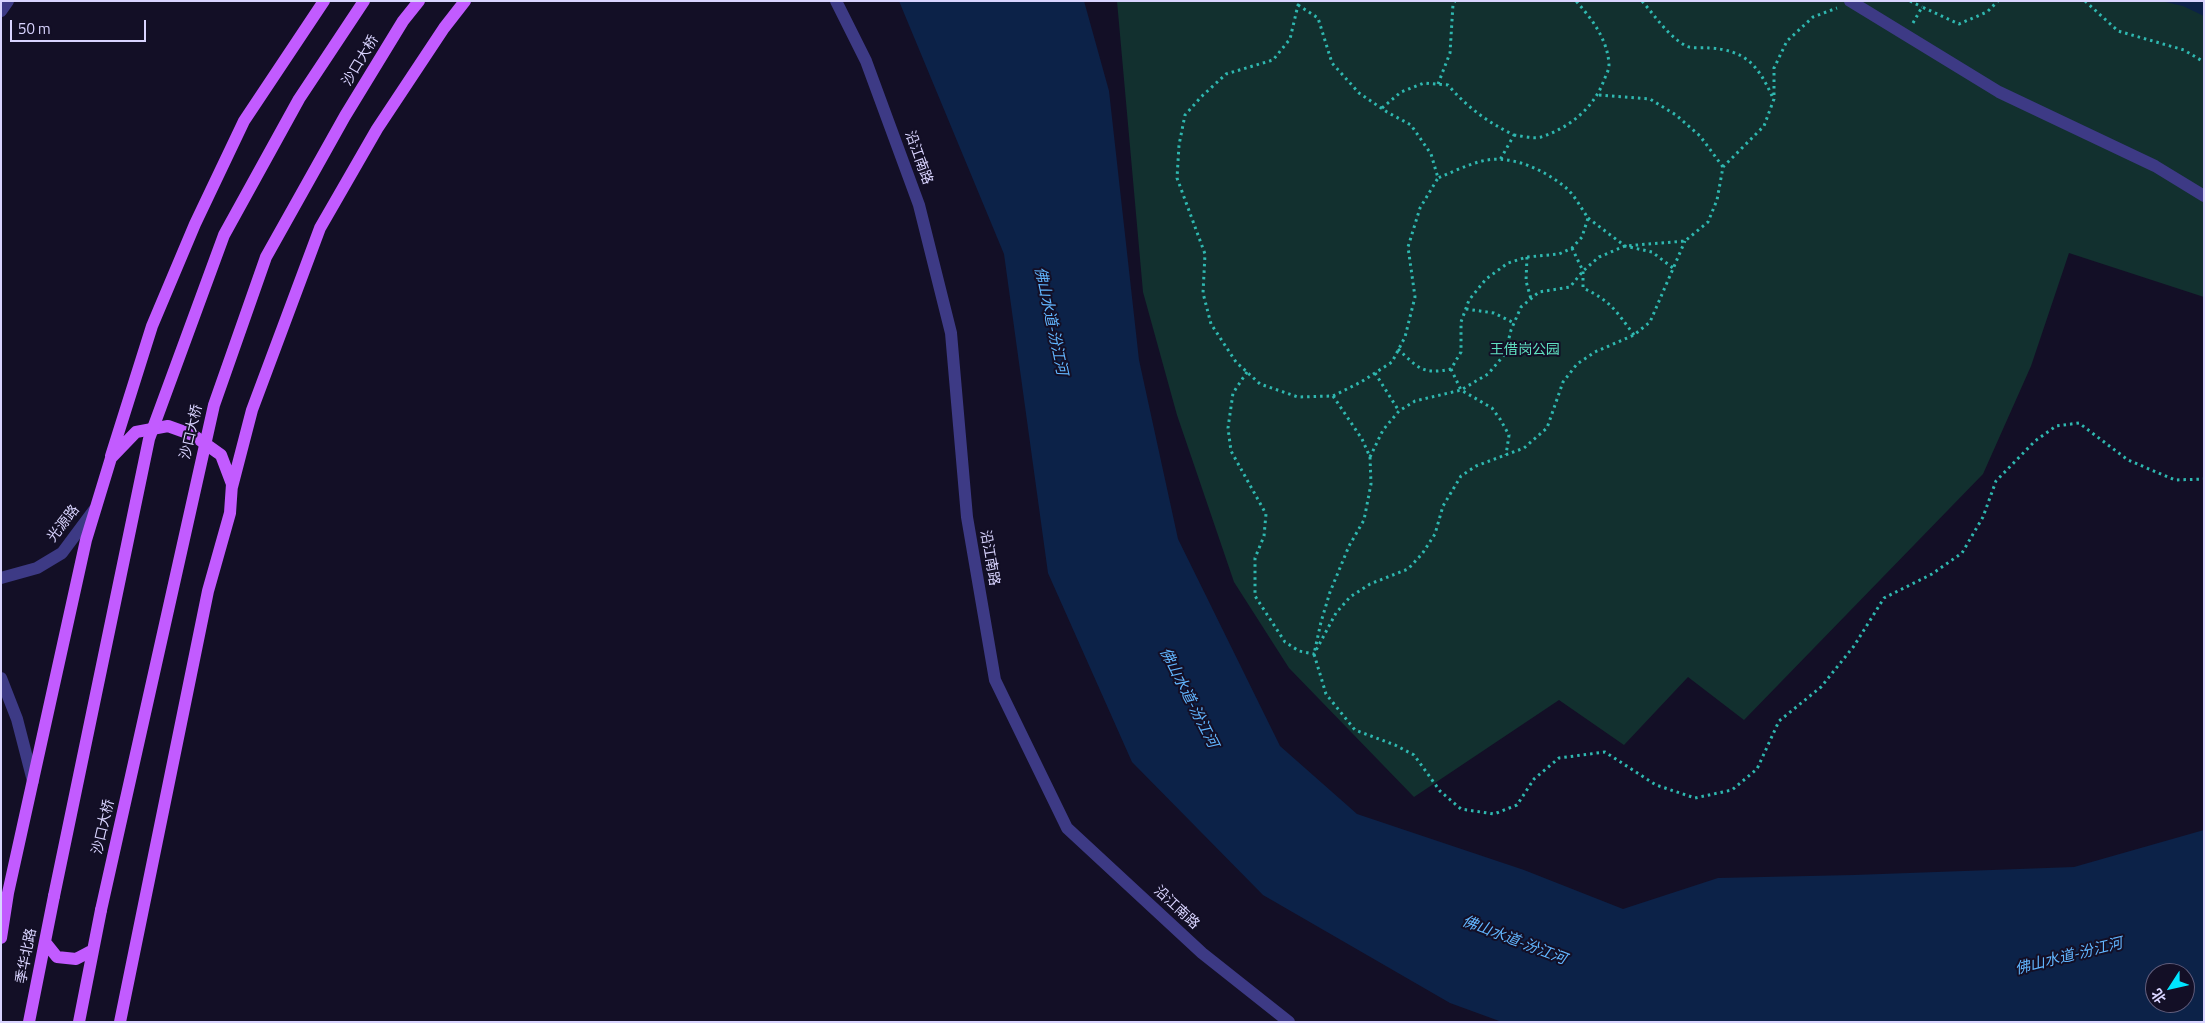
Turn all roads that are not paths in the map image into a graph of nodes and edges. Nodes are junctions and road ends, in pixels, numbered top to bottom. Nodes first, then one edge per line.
1 (8, 1) edge
2 (324, 1) edge
3 (364, 1) edge
4 (419, 1) edge
5 (465, 1) edge
6 (836, 1) edge
7 (1853, 3) edge
8 (1, 11) edge
9 (2204, 196) edge
10 (109, 463) junction
11 (232, 489) junction
12 (94, 510) junction
13 (1, 578) edge
14 (1, 678) edge
15 (33, 781) junction
16 (1, 938) edge
17 (45, 942) junction
18 (93, 950) junction
19 (1262, 1000) junction
20 (29, 1022) edge
21 (79, 1022) edge
22 (120, 1022) edge
23 (1275, 1022) edge
24 (1289, 1022) edge

1 - 8 street
2 - 10 main road
3 - 17 main road, 季华北路, bridge
4 - 18 main road, 沙口大桥, bridge
5 - 11 main road
6 - 19 street, 沿江南路
7 - 9 street
10 - 11 main road
10 - 12 main road
11 - 22 main road
12 - 13 street, 光源路
12 - 15 main road
14 - 15 street
15 - 16 main road
17 - 18 main road
17 - 20 main road, 季华北路
18 - 21 main road
19 - 23 street
19 - 24 street, 沿江南路

